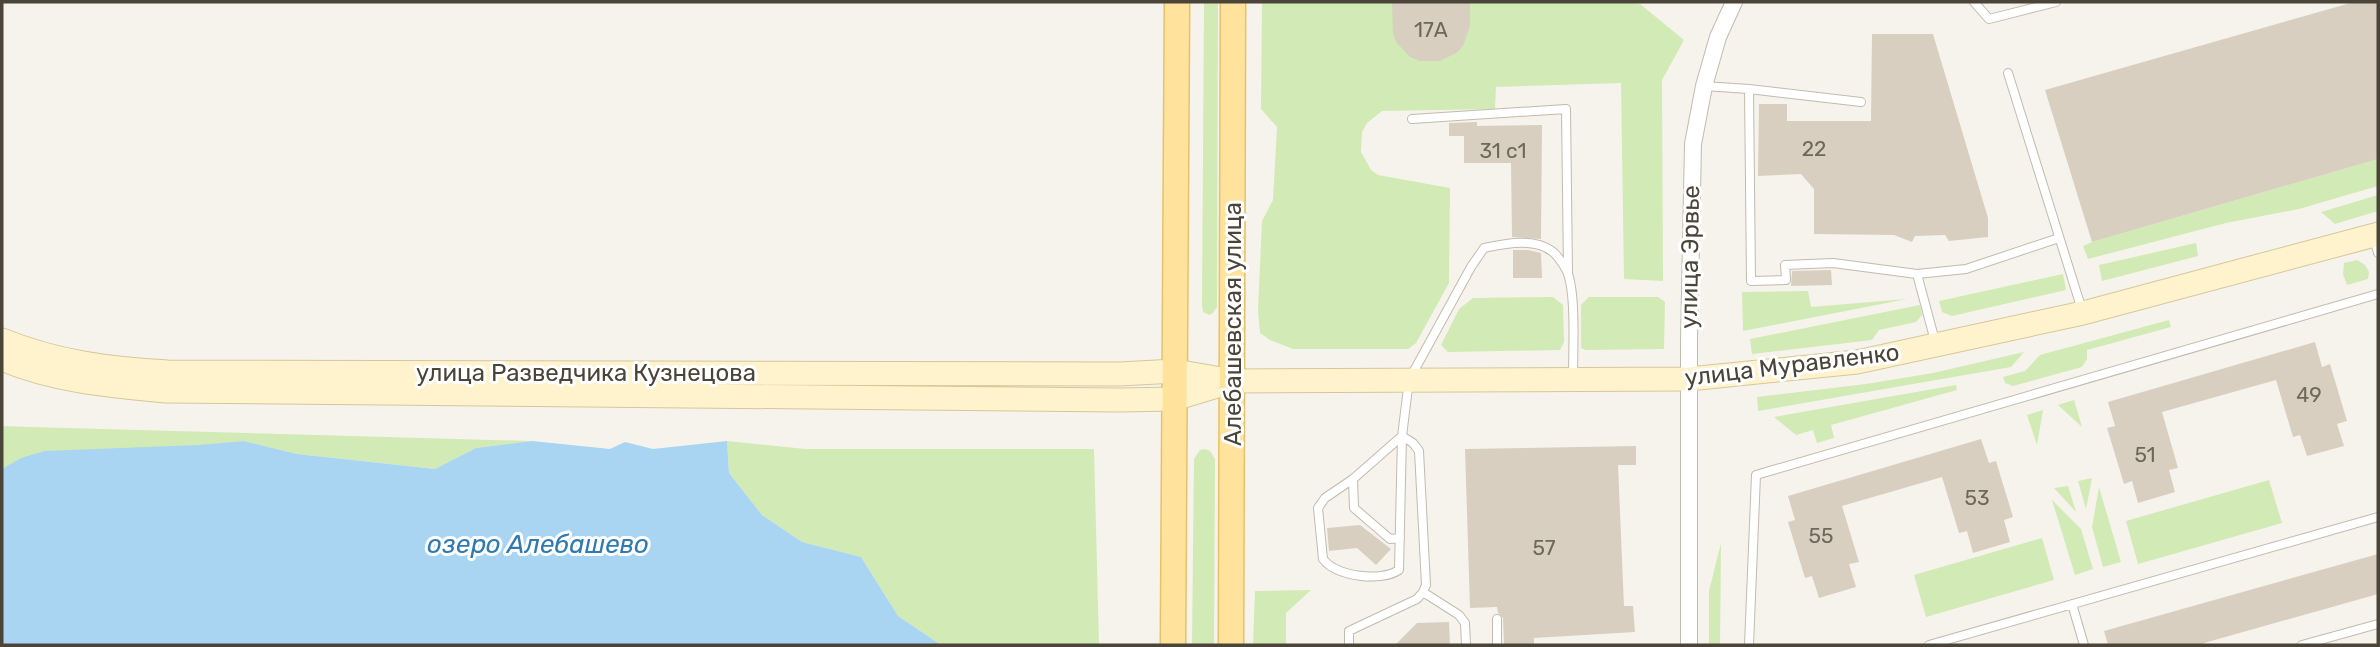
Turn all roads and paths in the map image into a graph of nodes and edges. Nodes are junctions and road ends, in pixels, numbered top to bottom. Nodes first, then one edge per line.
1 (1177, 2) edge
2 (1233, 2) edge
3 (1734, 2) edge
4 (1974, 2) edge
5 (2056, 2) edge
6 (2008, 73) dead end
7 (1704, 86) junction
8 (1749, 89) junction
9 (1861, 102) dead end
10 (1412, 119) dead end
11 (2059, 238) junction
12 (2377, 241) edge
13 (1568, 272) junction
14 (1917, 274) junction
15 (2378, 294) edge
16 (2082, 313) junction
17 (2, 340) edge
18 (1937, 346) junction
19 (2, 359) edge
20 (1175, 371) junction
21 (1689, 379) junction
22 (1409, 380) junction
23 (1573, 380) junction
24 (1233, 381) junction
25 (1174, 399) junction
26 (1402, 436) junction
27 (1353, 479) junction
28 (2378, 517) edge
29 (1399, 538) junction
30 (1423, 593) junction
31 (2072, 604) junction
32 (1497, 619) dead end
33 (2378, 624) edge
34 (1173, 645) edge
35 (1231, 645) edge
36 (1349, 645) edge
37 (1466, 645) edge
38 (1497, 645) edge
39 (1689, 645) edge
40 (1749, 645) edge
41 (1929, 645) edge
42 (2084, 645) edge
43 (2302, 645) edge

1 - 20 main road
2 - 24 main road, Алебашевская улица
3 - 7 street, улица Эрвье
4 - 5 lane
6 - 11 lane
7 - 8 lane
7 - 21 street, улица Эрвье
8 - 9 lane
8 - 14 lane
10 - 13 lane
11 - 14 lane
11 - 16 lane
12 - 16 main road, улица Муравленко
13 - 22 lane
13 - 23 lane
14 - 18 lane
15 - 40 lane
16 - 18 main road, улица Муравленко
17 - 20 main road, улица Разведчика Кузнецова
18 - 21 main road, улица Муравленко
19 - 25 main road, улица Разведчика Кузнецова
20 - 24 main road, улица Разведчика Кузнецова
20 - 25 main road
21 - 23 main road, улица Муравленко
21 - 39 street, улица Эрвье
22 - 23 main road, улица Муравленко
22 - 24 main road, улица Муравленко
22 - 26 lane
24 - 25 main road, улица Разведчика Кузнецова
24 - 35 main road, Алебашевская улица
25 - 34 main road
26 - 27 lane
26 - 29 lane
26 - 30 lane
27 - 29 lane
27 - 29 lane
28 - 31 lane
30 - 36 lane
30 - 37 lane
31 - 41 lane
31 - 42 lane
32 - 38 lane
33 - 43 lane

